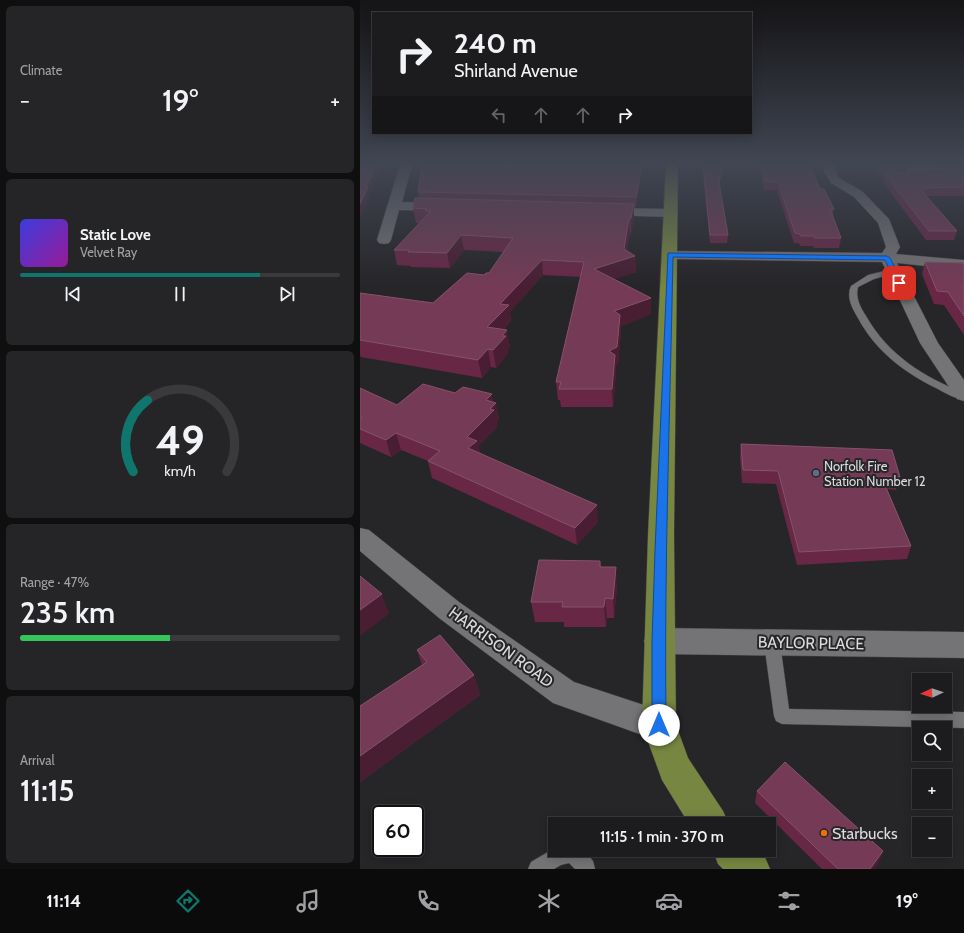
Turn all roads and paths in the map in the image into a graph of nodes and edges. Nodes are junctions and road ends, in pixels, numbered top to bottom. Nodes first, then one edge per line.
1 (394, 206) joint
2 (671, 206) edge
3 (869, 206) edge
4 (457, 208) edge
5 (592, 211) edge
6 (671, 213) junction
7 (384, 240) dead end
8 (670, 255) junction
9 (890, 265) junction
10 (964, 265) edge
11 (964, 396) edge
12 (360, 537) edge
13 (658, 641) junction
14 (772, 643) junction
15 (964, 645) edge
16 (964, 720) edge
17 (659, 725) junction
18 (706, 817) edge
19 (739, 857) edge
20 (586, 868) dead end
21 (538, 869) edge
22 (750, 869) edge

1 - 4 street
1 - 7 street
2 - 6 main road
3 - 9 street
5 - 6 street
6 - 8 main road
8 - 9 street
8 - 13 main road
9 - 10 street
9 - 11 street
9 - 11 lane
12 - 17 street, HARRISON ROAD
13 - 14 street, BAYLOR PLACE
13 - 17 main road
14 - 15 street, BAYLOR PLACE
14 - 16 lane
17 - 18 main road
19 - 22 main road
20 - 21 lane

